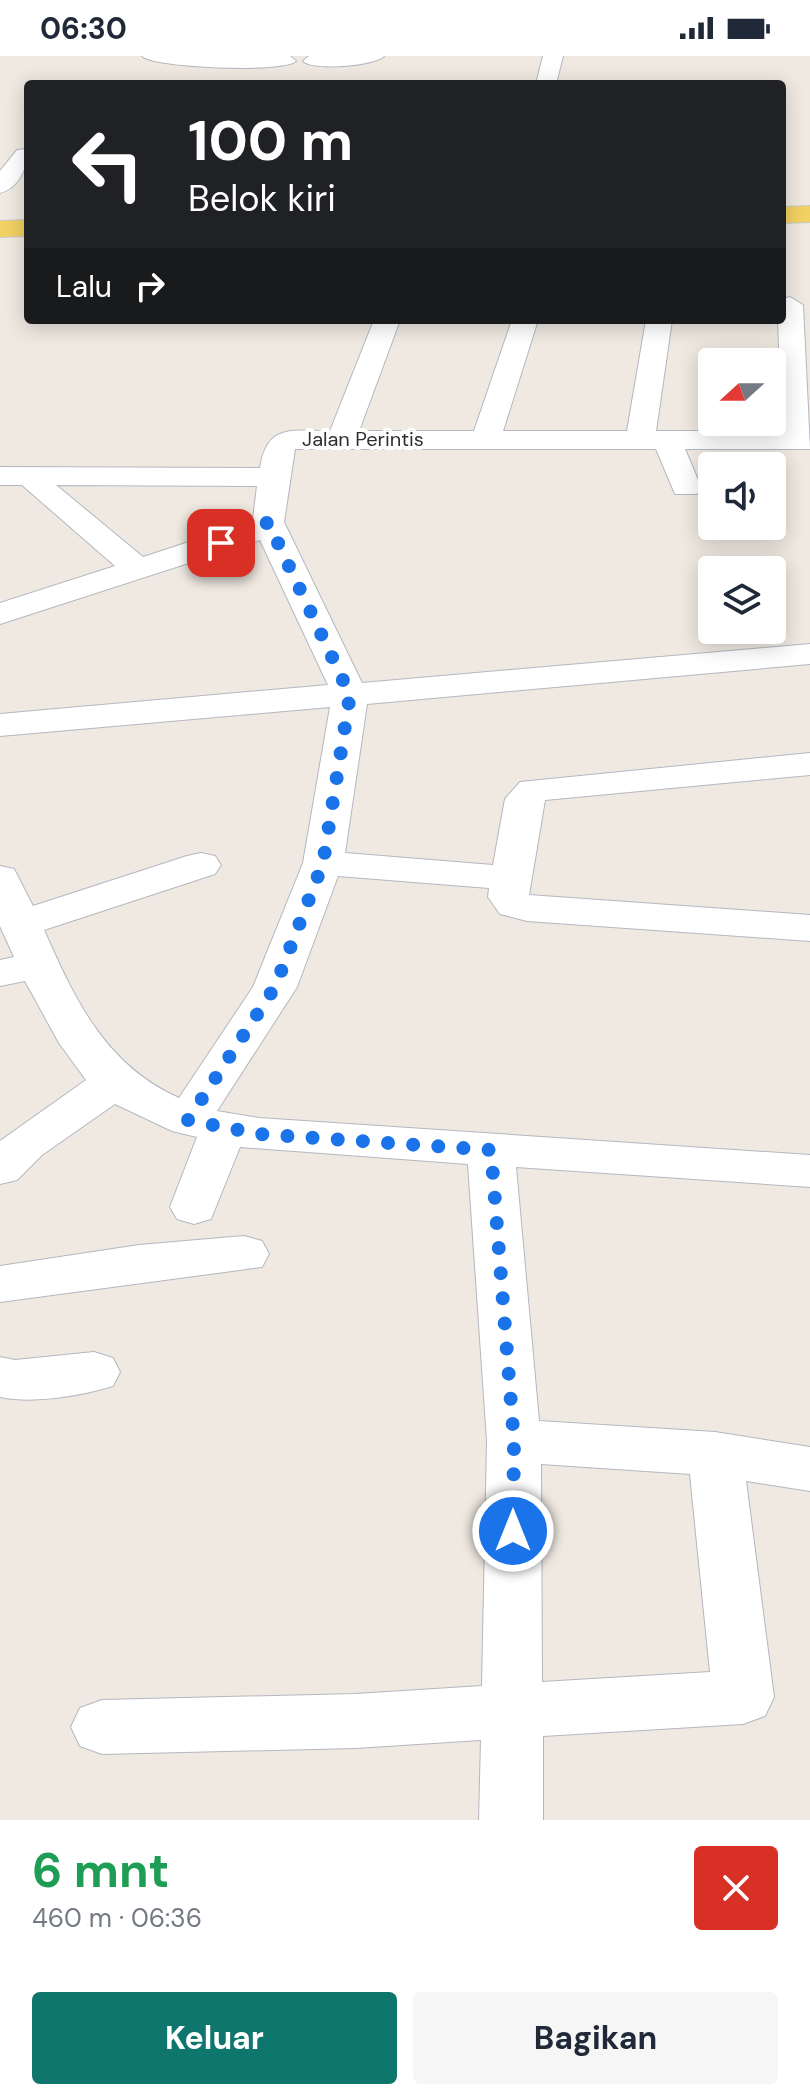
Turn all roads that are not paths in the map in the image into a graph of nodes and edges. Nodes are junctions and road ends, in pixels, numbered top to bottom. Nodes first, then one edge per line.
1 (152, 56) edge
2 (374, 56) edge
3 (553, 56) edge
4 (286, 58) edge
5 (218, 59) edge
6 (313, 61) junction
7 (307, 80) edge
8 (547, 80) edge
9 (24, 156) edge
10 (0, 186) edge
11 (810, 214) edge
12 (786, 215) edge
13 (0, 221) edge
14 (24, 221) edge
15 (786, 222) edge
16 (810, 222) edge
17 (24, 228) edge
18 (0, 229) edge
19 (794, 305) edge
20 (385, 324) edge
21 (524, 324) edge
22 (659, 324) edge
23 (342, 438) junction
24 (486, 439) junction
25 (653, 440) junction
26 (803, 440) edge
27 (0, 476) edge
28 (33, 477) junction
29 (273, 477) junction
30 (686, 487) dead end
31 (268, 522) junction
32 (138, 569) junction
33 (0, 614) edge
34 (810, 654) edge
35 (350, 695) junction
36 (0, 725) edge
37 (810, 764) edge
38 (323, 863) junction
39 (201, 865) dead end
40 (0, 878) edge
41 (510, 878) junction
42 (20, 924) junction
43 (810, 928) edge
44 (19, 969) edge
45 (115, 1082) junction
46 (206, 1125) junction
47 (491, 1150) junction
48 (0, 1168) edge
49 (810, 1171) edge
50 (194, 1207) dead end
51 (244, 1254) dead end
52 (0, 1284) edge
53 (94, 1372) dead end
54 (0, 1377) edge
55 (514, 1441) junction
56 (715, 1454) junction
57 (810, 1469) edge
58 (511, 1711) junction
59 (102, 1727) dead end
60 (511, 1820) edge

1 - 5 street
2 - 6 street
3 - 8 street
4 - 5 street
4 - 6 street
6 - 7 street
9 - 10 street
11 - 12 main road
13 - 14 main road
15 - 16 main road
17 - 18 main road
19 - 26 street
20 - 23 street
21 - 24 street
22 - 25 street
23 - 24 street, Jalan Perintis
23 - 29 street, Jalan Perintis
24 - 25 street, Jalan Perintis
25 - 26 street, Jalan Perintis
25 - 30 street
27 - 28 street
28 - 29 street
28 - 32 street
29 - 31 street, Jalan Perintis
31 - 32 street
31 - 35 street
32 - 33 street
34 - 35 street
35 - 36 street
35 - 38 street
37 - 41 street
38 - 41 street
38 - 46 street
39 - 42 street
40 - 42 street
41 - 43 street
42 - 44 street
44 - 45 street
45 - 46 street
45 - 48 street
46 - 47 street
46 - 50 street
47 - 49 street
47 - 55 street
51 - 52 street
53 - 54 street
55 - 56 street
55 - 58 street
56 - 57 street
56 - 58 street
58 - 59 street
58 - 60 street

